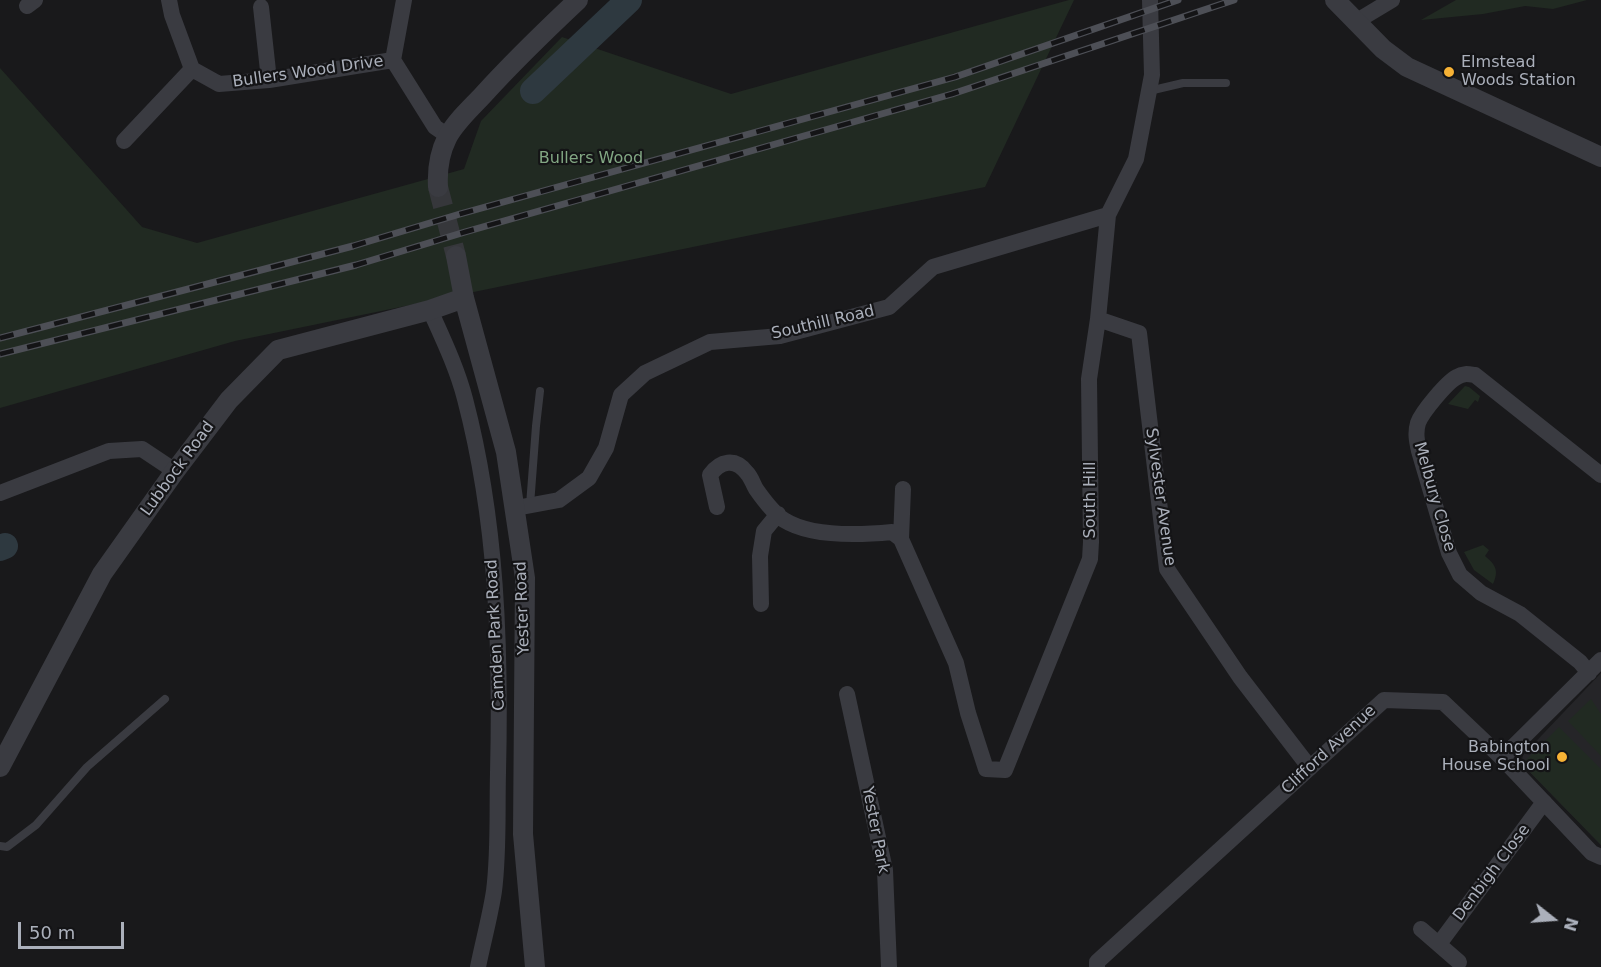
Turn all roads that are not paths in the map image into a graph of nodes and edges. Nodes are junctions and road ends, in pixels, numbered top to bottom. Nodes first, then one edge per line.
1 (169, 0) edge
2 (404, 0) edge
3 (578, 0) edge
4 (1150, 0) edge
5 (1335, 0) edge
6 (1392, 0) edge
7 (261, 7) dead end
8 (1357, 21) junction
9 (393, 60) junction
10 (192, 69) junction
11 (269, 80) junction
12 (1226, 83) dead end
13 (1149, 91) junction
14 (448, 136) junction
15 (124, 141) dead end
16 (1601, 157) edge
17 (438, 187) tunnel mouth
18 (1108, 215) junction
19 (456, 256) tunnel mouth
20 (464, 298) junction
21 (430, 310) junction
22 (1098, 319) junction
23 (540, 391) dead end
24 (175, 471) junction
25 (1601, 475) edge
26 (903, 489) dead end
27 (0, 493) edge
28 (523, 507) junction
29 (717, 507) dead end
30 (778, 514) junction
31 (901, 540) junction
32 (761, 604) dead end
33 (1595, 666) edge
34 (847, 694) dead end
35 (165, 699) dead end
36 (1502, 758) junction
37 (0, 768) edge
38 (1310, 768) junction
39 (1544, 802) junction
40 (0, 846) edge
41 (1601, 857) edge
42 (1421, 929) dead end
43 (1439, 944) junction
44 (1458, 962) dead end
45 (478, 967) edge
46 (535, 967) edge
47 (889, 967) edge
48 (1097, 967) edge

1 - 10 street
2 - 9 street
3 - 14 street
4 - 13 street
5 - 8 street
6 - 8 street
7 - 11 street
8 - 16 street
9 - 11 street, Bullers Wood Drive
9 - 14 street
10 - 11 street, Bullers Wood Drive
10 - 15 street
12 - 13 lane
13 - 18 street
14 - 17 street
18 - 22 street, South Hill
18 - 28 street, Southill Road
19 - 20 street, Yester Road
20 - 21 street, Lubbock Road
20 - 28 street, Yester Road
21 - 24 street, Lubbock Road
21 - 45 street, Camden Park Road
22 - 31 street, South Hill
22 - 38 street, Sylvester Avenue
23 - 28 lane
24 - 27 street
24 - 37 street, Lubbock Road
25 - 33 street, Melbury Close
26 - 31 street
28 - 46 street, Yester Road
29 - 30 street
30 - 31 street
30 - 32 street
33 - 36 street
34 - 47 street, Yester Park
35 - 40 lane
36 - 38 street, Clifford Avenue
36 - 39 street, Clifford Avenue
38 - 48 street, Clifford Avenue
39 - 41 street, Clifford Avenue
39 - 43 street, Denbigh Close
42 - 43 street
43 - 44 street

